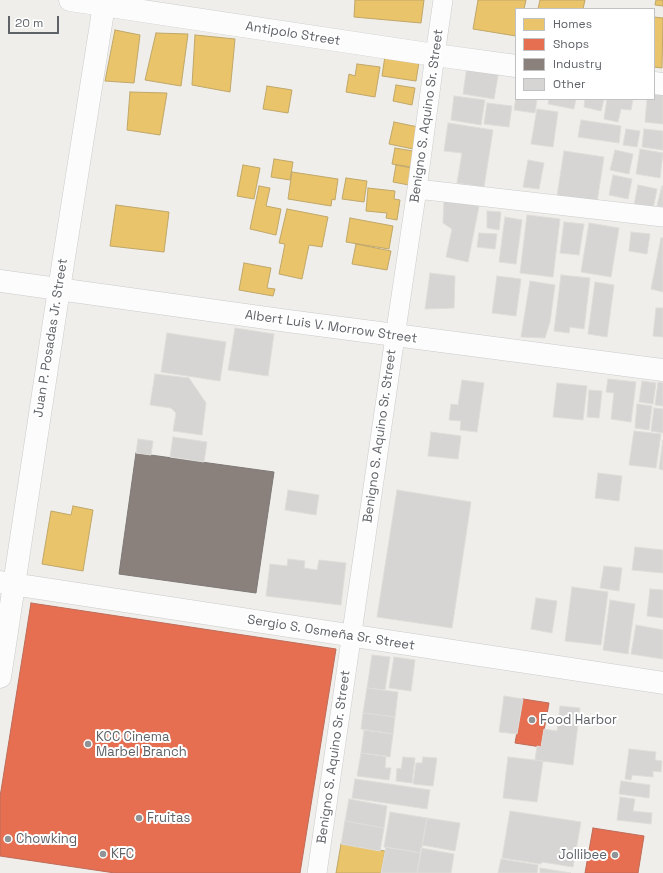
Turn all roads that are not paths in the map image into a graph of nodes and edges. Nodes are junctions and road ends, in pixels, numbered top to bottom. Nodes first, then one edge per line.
1 (70, 0) edge
2 (443, 0) edge
3 (104, 2) edge
4 (435, 55) junction
5 (515, 66) edge
6 (417, 189) junction
7 (663, 217) edge
8 (0, 281) edge
9 (59, 289) junction
10 (395, 335) junction
11 (663, 370) edge
12 (7, 583) edge
13 (352, 636) junction
14 (0, 677) edge
15 (663, 683) edge
16 (317, 873) edge

1 - 3 street, Antipolo Street
2 - 4 street, Benigno S. Aquino Sr. Street
3 - 4 street, Antipolo Street
3 - 9 street, Juan P. Posadas Jr. Street
4 - 5 street, Antipolo Street
4 - 6 street, Benigno S. Aquino Sr. Street
6 - 7 street
6 - 10 street, Benigno S. Aquino Sr. Street
8 - 9 street, Albert Luis V. Morrow Street
9 - 10 street, Albert Luis V. Morrow Street
9 - 12 street, Juan P. Posadas Jr. Street
10 - 11 street, Albert Luis V. Morrow Street
10 - 13 street, Benigno S. Aquino Sr. Street
12 - 13 street, Sergio S. Osmeña Sr. Street
12 - 14 street, Juan P. Posadas Jr. Street
13 - 15 street, Sergio S. Osmeña Sr. Street
13 - 16 street, Benigno S. Aquino Sr. Street

